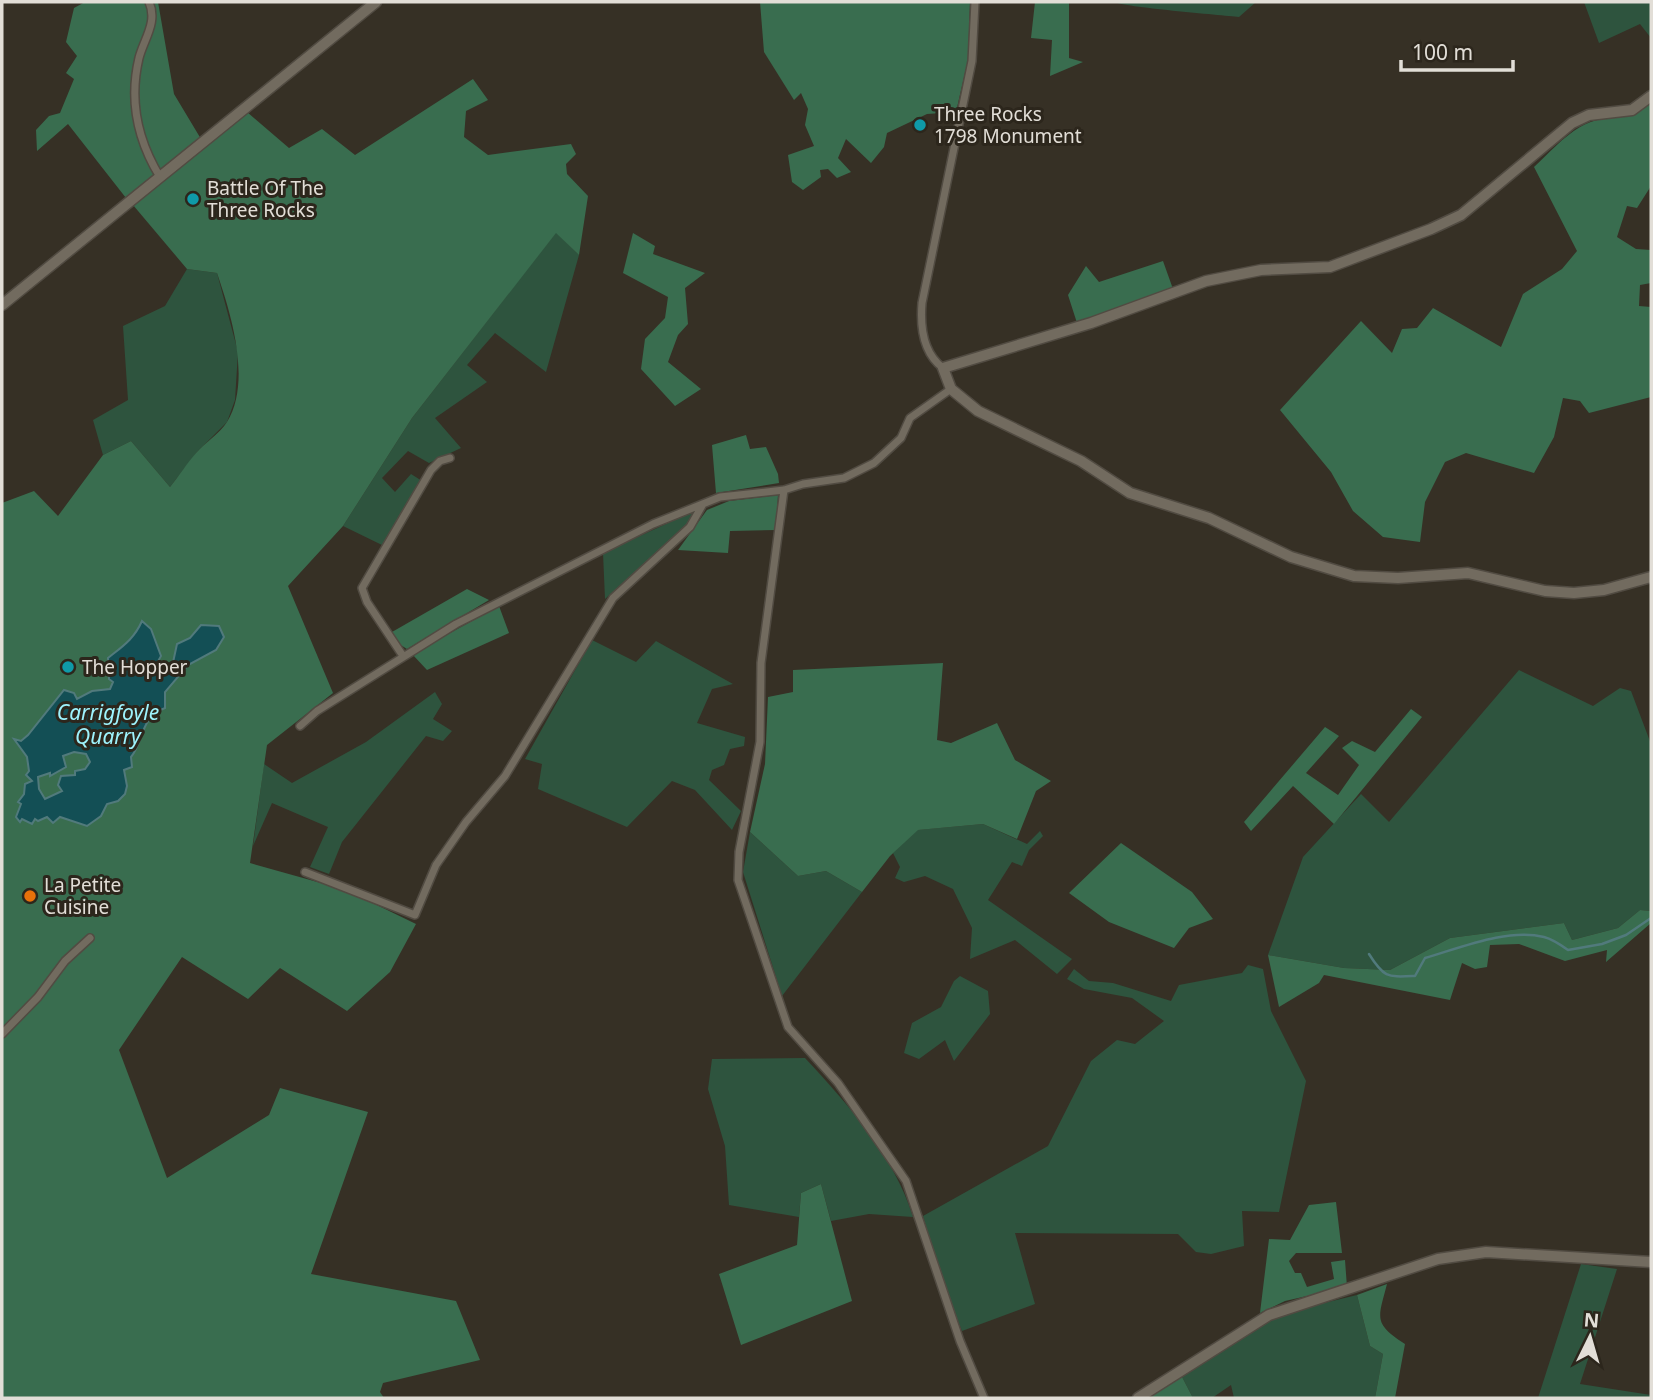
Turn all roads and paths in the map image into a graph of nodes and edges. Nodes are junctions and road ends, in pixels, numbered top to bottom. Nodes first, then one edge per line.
1 (149, 2) edge
2 (376, 2) edge
3 (975, 2) edge
4 (1651, 96) edge
5 (160, 177) junction
6 (2, 305) edge
7 (943, 368) junction
8 (951, 389) junction
9 (450, 458) dead end
10 (784, 490) junction
11 (703, 504) junction
12 (1651, 577) edge
13 (403, 656) junction
14 (300, 726) dead end
15 (305, 872) dead end
16 (90, 938) dead end
17 (2, 1034) edge
18 (1651, 1262) edge
19 (984, 1398) edge
20 (1138, 1398) edge

1 - 5 street
2 - 5 street
3 - 7 street
4 - 7 street
5 - 6 street
7 - 8 street
8 - 10 street
8 - 12 street
9 - 13 street
10 - 11 street
10 - 19 street
11 - 13 street
11 - 15 street
13 - 14 street
16 - 17 street
18 - 20 street

